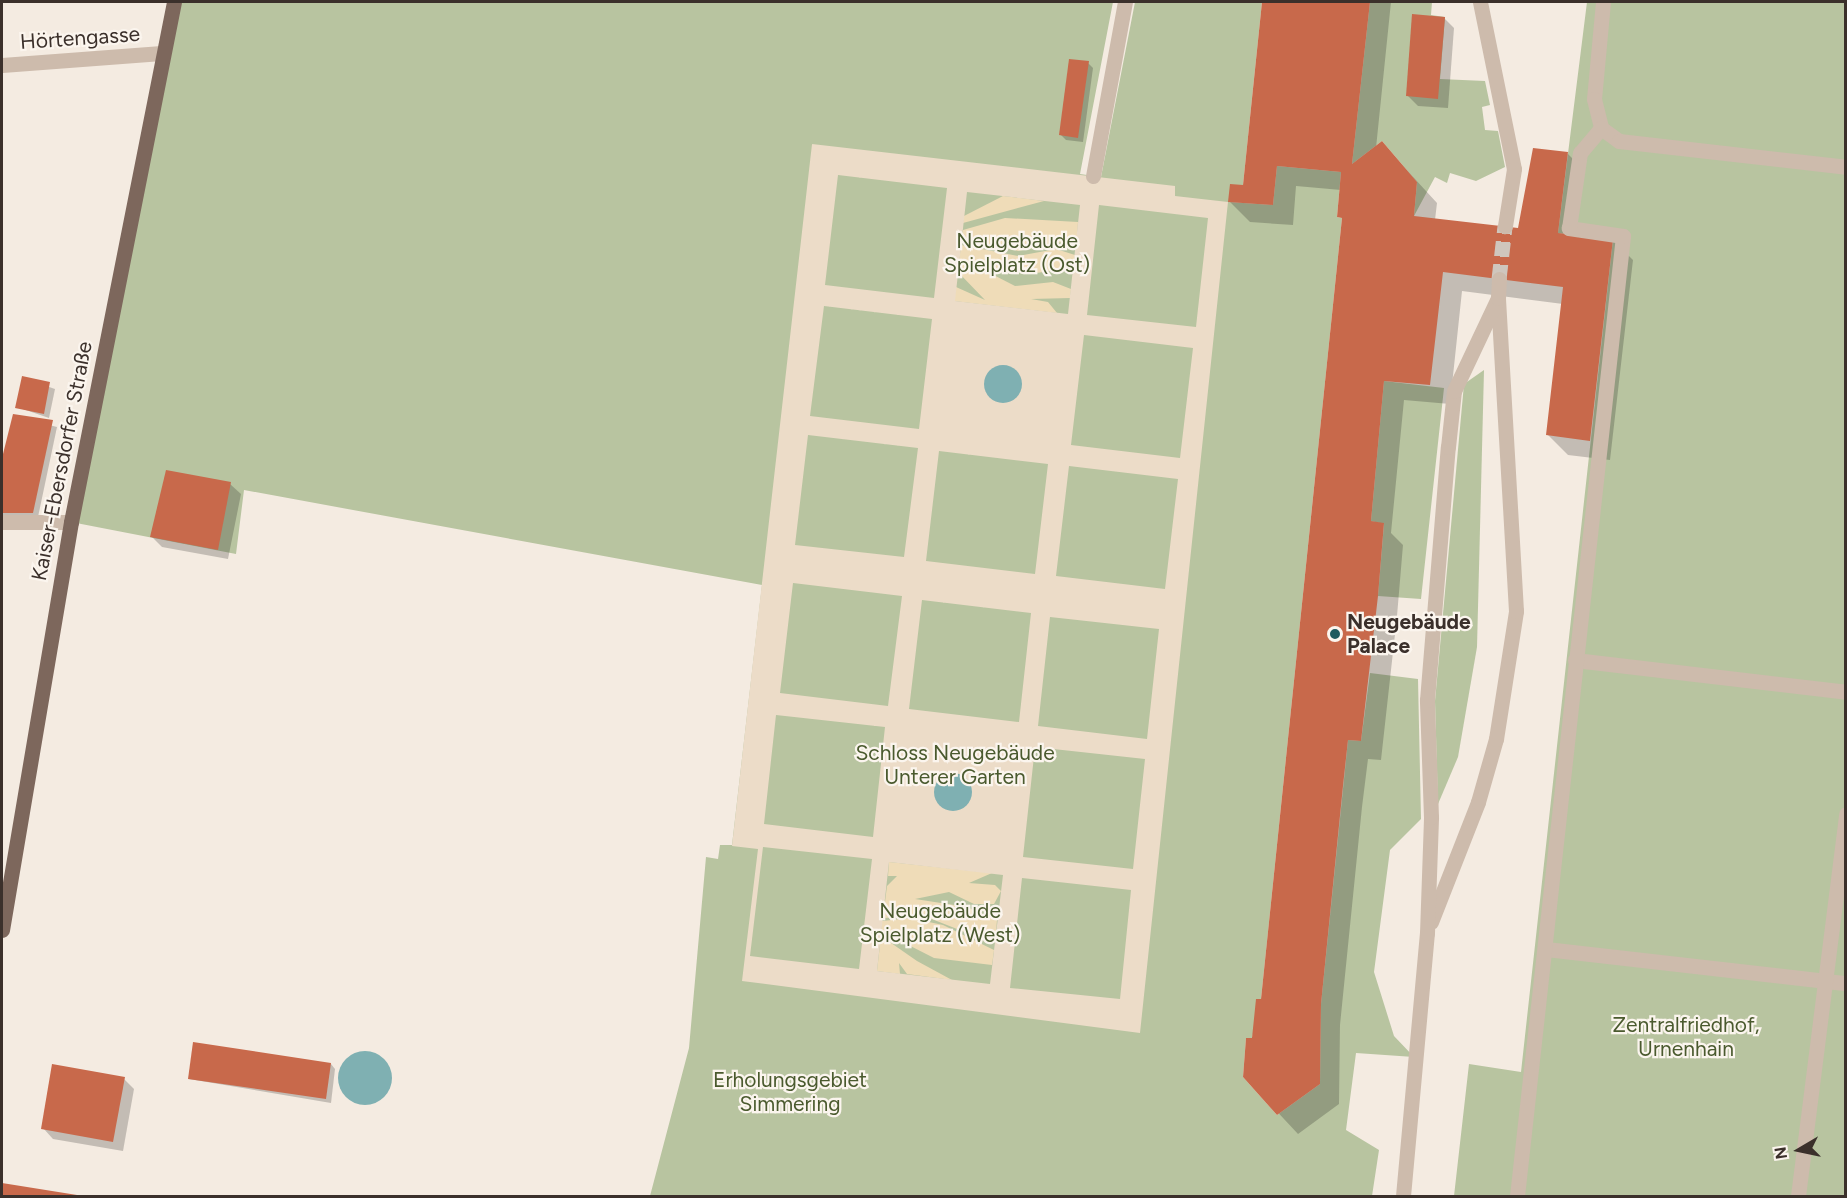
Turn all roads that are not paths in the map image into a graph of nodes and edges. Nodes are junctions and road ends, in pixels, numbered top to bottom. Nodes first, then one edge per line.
1 (174, 2) edge
2 (1125, 2) edge
3 (1480, 2) edge
4 (1603, 2) edge
5 (162, 53) junction
6 (2, 65) edge
7 (1600, 128) junction
8 (1845, 167) edge
9 (1093, 176) dead end
10 (1505, 226) tunnel mouth
11 (1499, 279) tunnel mouth
12 (1498, 298) junction
13 (2, 522) edge
14 (71, 522) junction
15 (1575, 660) junction
16 (1845, 692) edge
17 (1845, 814) edge
18 (2, 930) edge
19 (1427, 933) junction
20 (1546, 949) junction
21 (1824, 980) junction
22 (1845, 983) edge
23 (1403, 1197) edge
24 (1517, 1197) edge
25 (1798, 1197) edge

1 - 5 main road, Kaiser-Ebersdorfer Straße
2 - 9 street
3 - 10 street
4 - 7 street
5 - 6 street, Hörtengasse
5 - 14 main road, Kaiser-Ebersdorfer Straße
7 - 8 street
7 - 15 street
11 - 12 street
12 - 19 street
12 - 19 street
13 - 14 street
14 - 18 main road, Kaiser-Ebersdorfer Straße
15 - 16 street
15 - 20 street
17 - 21 street
19 - 23 street
20 - 21 street
20 - 24 street
21 - 22 street
21 - 25 street

